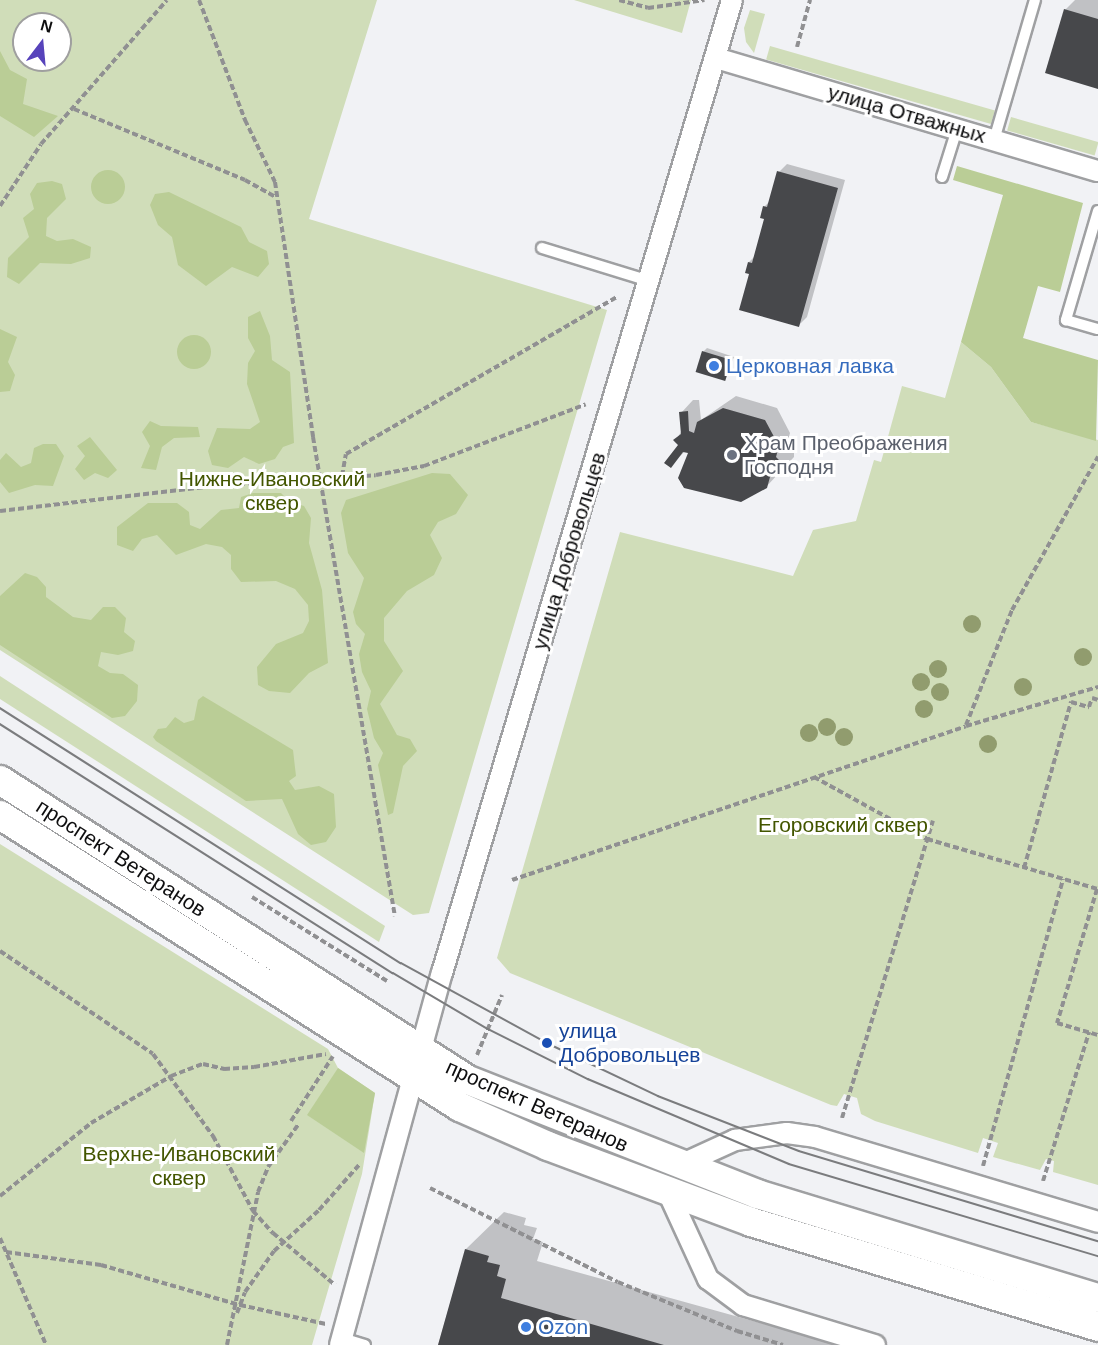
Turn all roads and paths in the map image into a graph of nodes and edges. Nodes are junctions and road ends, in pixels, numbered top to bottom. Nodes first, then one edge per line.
1 (167, 0) edge
2 (200, 0) edge
3 (619, 0) edge
4 (704, 0) edge
5 (732, 0) edge
6 (810, 0) edge
7 (1035, 0) edge
8 (796, 47) dead end
9 (717, 58) junction
10 (74, 109) junction
11 (957, 129) junction
12 (994, 140) junction
13 (1098, 171) edge
14 (942, 177) dead end
15 (277, 198) junction
16 (0, 206) edge
17 (1098, 211) edge
18 (542, 248) dead end
19 (649, 281) junction
20 (617, 297) dead end
21 (1098, 329) edge
22 (586, 404) dead end
23 (1098, 457) edge
24 (342, 476) junction
25 (322, 478) junction
26 (0, 511) edge
27 (1098, 687) edge
28 (1098, 700) edge
29 (966, 726) junction
30 (814, 777) junction
31 (0, 780) edge
32 (0, 814) edge
33 (933, 821) dead end
34 (927, 840) junction
35 (1024, 868) junction
36 (1063, 879) junction
37 (512, 880) dead end
38 (1097, 889) edge
39 (252, 897) dead end
40 (395, 916) dead end
41 (0, 951) edge
42 (387, 981) dead end
43 (502, 995) dead end
44 (1089, 1032) junction
45 (1098, 1035) edge
46 (421, 1052) junction
47 (475, 1061) dead end
48 (171, 1076) junction
49 (414, 1080) junction
50 (842, 1118) dead end
51 (291, 1121) dead end
52 (298, 1125) dead end
53 (359, 1165) dead end
54 (678, 1166) junction
55 (983, 1166) dead end
56 (1042, 1181) dead end
57 (430, 1188) dead end
58 (668, 1192) junction
59 (0, 1196) edge
60 (253, 1211) junction
61 (1098, 1222) edge
62 (0, 1238) edge
63 (284, 1242) junction
64 (6, 1252) junction
65 (338, 1287) dead end
66 (1098, 1298) edge
67 (238, 1304) junction
68 (327, 1324) dead end
69 (1098, 1327) edge
70 (341, 1342) edge
71 (45, 1345) edge
72 (227, 1345) edge
73 (365, 1345) edge
74 (783, 1345) edge
75 (875, 1345) edge

1 - 10 path
2 - 15 path
3 - 4 path
5 - 9 street, улица Добровольцев
6 - 8 path
7 - 12 lane
9 - 11 street, улица Отважных
9 - 19 street, улица Добровольцев
10 - 15 path
10 - 16 path
11 - 12 street, улица Отважных
11 - 14 lane
12 - 13 street, улица Отважных
15 - 25 path
17 - 21 lane
18 - 19 lane
19 - 46 street, улица Добровольцев
20 - 24 path
22 - 24 path
23 - 29 path
24 - 25 path
25 - 26 path
25 - 40 path
27 - 29 path
28 - 35 path
29 - 30 path
30 - 34 path
30 - 37 path
31 - 46 main road, проспект Ветеранов
32 - 49 main road, проспект Ветеранов
33 - 34 path
34 - 35 path
34 - 50 path
35 - 36 path
36 - 38 path
36 - 55 path
38 - 44 path
39 - 42 path
41 - 48 path
43 - 47 path
44 - 45 path
44 - 56 path
46 - 49 street, улица Добровольцев
46 - 54 main road, проспект Ветеранов
48 - 51 path
48 - 59 path
48 - 60 path
49 - 58 main road, проспект Ветеранов
49 - 70 street, улица Добровольцев
52 - 60 path
53 - 63 path
54 - 61 street
54 - 66 main road, проспект Ветеранов
57 - 74 path
58 - 69 main road, проспект Ветеранов
58 - 75 street
60 - 63 path
60 - 67 path
62 - 64 path
63 - 65 path
63 - 67 path
64 - 67 path
64 - 71 path
67 - 68 path
67 - 72 path
70 - 73 lane

